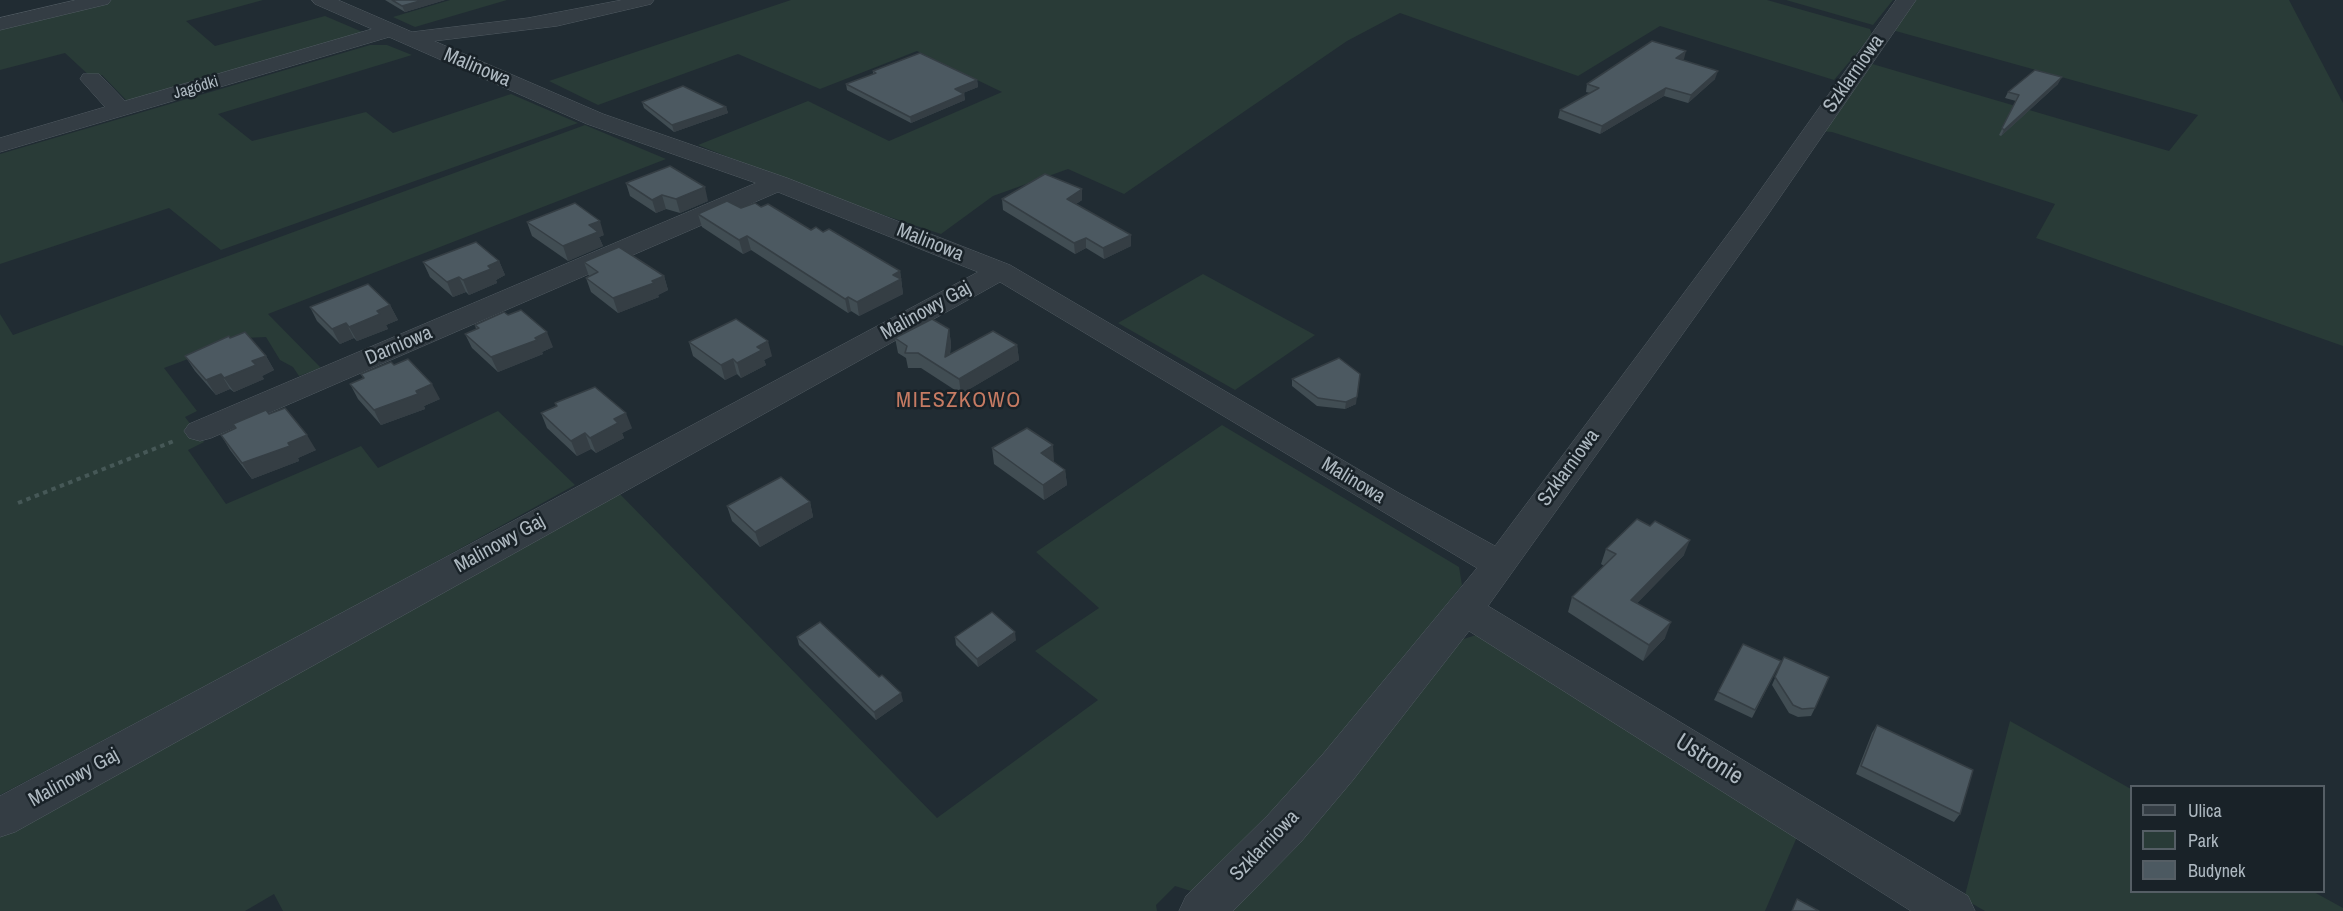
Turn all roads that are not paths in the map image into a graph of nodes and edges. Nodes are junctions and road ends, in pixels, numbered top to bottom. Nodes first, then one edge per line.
1 (101, 0) edge
2 (322, 0) edge
3 (644, 0) edge
4 (1906, 0) edge
5 (0, 24) edge
6 (400, 34) junction
7 (91, 80) dead end
8 (121, 110) junction
9 (0, 145) edge
10 (778, 183) junction
11 (1000, 271) junction
12 (200, 431) road end
13 (1500, 565) junction
14 (1466, 609) junction
15 (0, 818) edge
16 (1202, 911) edge
17 (1952, 911) edge

1 - 5 street
2 - 6 street, Malinowa
3 - 6 street, Jagódki
4 - 13 street, Szklarniowa
6 - 8 street, Jagódki
6 - 10 street, Malinowa
7 - 8 street
8 - 9 street, Jagódki
10 - 11 street, Malinowa
10 - 12 street, Darniowa
11 - 13 street, Malinowa
11 - 15 street, Malinowy Gaj
13 - 14 street, Szklarniowa
14 - 16 street, Szklarniowa
14 - 17 street, Ustronie

